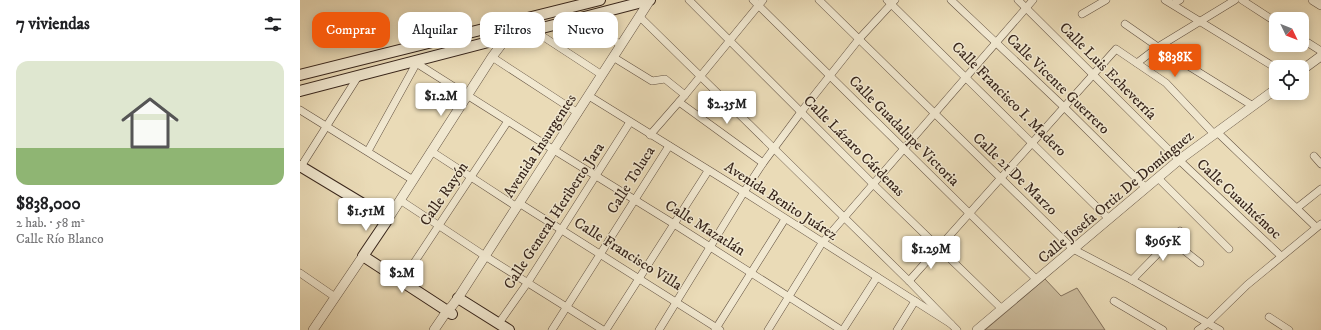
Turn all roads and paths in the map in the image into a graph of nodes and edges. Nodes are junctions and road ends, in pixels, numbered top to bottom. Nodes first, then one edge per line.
1 (600, 0) edge
2 (650, 0) edge
3 (690, 0) edge
4 (819, 0) edge
5 (951, 0) edge
6 (1018, 0) edge
7 (1033, 0) edge
8 (1106, 0) edge
9 (1165, 0) edge
10 (1180, 0) edge
11 (1235, 0) edge
12 (1242, 0) edge
13 (1313, 0) edge
14 (891, 1) edge
15 (758, 2) edge
16 (1173, 4) junction
17 (1321, 5) edge
18 (1026, 7) junction
19 (603, 12) edge
20 (545, 14) edge
21 (1082, 14) dead end
22 (640, 17) junction
23 (1269, 17) edge
24 (1199, 21) junction
25 (1125, 24) dead end
26 (480, 30) edge
27 (545, 38) edge
28 (859, 39) junction
29 (730, 41) junction
30 (996, 42) junction
31 (618, 43) edge
32 (1309, 43) edge
33 (480, 44) edge
34 (621, 45) junction
35 (1158, 47) junction
36 (499, 48) edge
37 (1321, 51) edge
38 (1321, 56) edge
39 (492, 57) junction
40 (613, 57) junction
41 (414, 62) junction
42 (1137, 63) junction
43 (1269, 64) edge
44 (1309, 65) edge
45 (1093, 74) junction
46 (300, 75) edge
47 (359, 75) junction
48 (602, 75) junction
49 (700, 76) junction
50 (830, 76) junction
51 (966, 77) junction
52 (300, 91) edge
53 (1269, 94) edge
54 (685, 95) junction
55 (467, 96) junction
56 (589, 96) junction
57 (679, 102) junction
58 (1253, 106) junction
59 (1064, 107) junction
60 (300, 110) edge
61 (801, 112) junction
62 (578, 113) junction
63 (934, 113) junction
64 (508, 121) junction
65 (630, 122) junction
66 (326, 126) junction
67 (1216, 133) junction
68 (650, 135) junction
69 (1032, 142) junction
70 (669, 146) junction
71 (774, 148) junction
72 (904, 148) junction
73 (368, 150) junction
74 (554, 150) junction
75 (431, 151) junction
76 (1314, 156) dead end
77 (1179, 160) junction
78 (763, 163) junction
79 (1321, 164) edge
80 (300, 167) edge
81 (708, 171) junction
82 (595, 176) junction
83 (471, 178) junction
84 (1000, 178) junction
85 (1158, 178) junction
86 (413, 180) junction
87 (873, 184) junction
88 (1146, 188) junction
89 (1321, 189) edge
90 (744, 192) junction
91 (634, 199) junction
92 (400, 200) junction
93 (518, 205) junction
94 (1296, 208) junction
95 (969, 213) junction
96 (844, 217) junction
97 (388, 219) junction
98 (785, 219) junction
99 (1109, 219) junction
100 (674, 224) junction
101 (439, 225) junction
102 (1319, 225) edge
103 (561, 229) junction
104 (1180, 231) dead end
105 (1171, 240) junction
106 (822, 243) junction
107 (710, 246) junction
108 (939, 247) junction
109 (1073, 249) junction
110 (1230, 249) dead end
111 (600, 254) junction
112 (363, 256) junction
113 (485, 256) junction
114 (1281, 256) junction
115 (1200, 263) dead end
116 (300, 273) edge
117 (751, 273) junction
118 (877, 277) junction
119 (639, 279) junction
120 (1037, 280) junction
121 (1132, 280) junction
122 (402, 281) junction
123 (909, 281) junction
124 (528, 282) junction
125 (789, 296) junction
126 (335, 297) junction
127 (1114, 301) dead end
128 (676, 302) junction
129 (915, 302) junction
130 (452, 307) junction
131 (567, 307) junction
132 (1002, 309) junction
133 (1269, 318) dead end
134 (1208, 322) junction
135 (498, 324) junction
136 (950, 324) junction
137 (717, 329) edge
138 (312, 330) edge
139 (434, 330) edge
140 (440, 330) edge
141 (509, 330) edge
142 (552, 330) edge
143 (604, 330) edge
144 (658, 330) edge
145 (768, 330) edge
146 (842, 330) edge
147 (897, 330) edge
148 (957, 330) edge
149 (977, 330) edge
150 (1163, 330) edge
151 (1198, 330) edge
152 (1220, 330) edge
153 (1289, 330) edge

1 - 20 main road
2 - 19 main road
2 - 22 street, Avenida Insurgentes
3 - 29 street, Calle Lázaro Cárdenas
4 - 28 street, Calle 21 De Marzo
5 - 30 street, Calle Vicente Guerrero
6 - 18 street, Calle Luis Echeverría
7 - 18 street
8 - 21 street
9 - 16 street
10 - 16 street
11 - 24 street
12 - 23 street
13 - 17 street
14 - 28 street
14 - 51 street, Calle Francisco I. Madero
15 - 29 street
15 - 50 street, Calle Guadalupe Victoria
16 - 24 street
18 - 30 street
18 - 45 street, Calle Luis Echeverría
22 - 34 street, Avenida Insurgentes
22 - 49 street
24 - 35 street
24 - 43 street
25 - 35 street
26 - 46 main road
27 - 48 street
28 - 50 street
28 - 63 street, Calle 21 De Marzo
29 - 49 street
29 - 61 street, Calle Lázaro Cárdenas
30 - 51 street
30 - 59 street, Calle Vicente Guerrero
31 - 34 street
32 - 37 street
33 - 41 main road
34 - 40 street, Avenida Insurgentes
35 - 42 street
35 - 58 street
36 - 39 street
38 - 44 street
39 - 55 street
39 - 62 street
40 - 48 street, Avenida Insurgentes
40 - 54 street
41 - 47 main road
41 - 55 street, Calle Mazatlán
41 - 73 street
42 - 45 street
42 - 67 street
45 - 59 street
45 - 77 street, Calle Luis Echeverría
47 - 52 main road
47 - 66 street
48 - 56 street, Avenida Insurgentes
49 - 54 street
49 - 71 street
50 - 61 street
50 - 72 street, Calle Guadalupe Victoria
51 - 63 street
51 - 69 street, Calle Francisco I. Madero
53 - 58 street, Calle Josefa Ortiz De Domínguez
54 - 57 street
55 - 64 street, Calle Mazatlán
55 - 75 street
56 - 62 street, Avenida Insurgentes
56 - 65 street, Avenida Benito Juárez
57 - 68 street
57 - 78 street
58 - 67 street, Calle Josefa Ortiz De Domínguez
59 - 69 street
59 - 88 street, Calle Vicente Guerrero
60 - 66 street
61 - 71 street
61 - 87 street, Calle Lázaro Cárdenas
62 - 74 street, Avenida Insurgentes
63 - 72 street
63 - 84 street, Calle 21 De Marzo
64 - 74 street, Calle Mazatlán
64 - 83 street, Calle Rayón
65 - 68 street, Avenida Benito Juárez
65 - 82 street, Calle General Heriberto Jara
66 - 73 street
66 - 80 street
67 - 77 street, Calle Josefa Ortiz De Domínguez
67 - 94 street
68 - 70 street, Avenida Benito Juárez
69 - 84 street
69 - 99 street, Calle Francisco I. Madero
70 - 81 street, Avenida Benito Juárez
70 - 91 street, Calle Toluca
71 - 78 street
71 - 96 street
72 - 87 street
72 - 95 street, Calle Guadalupe Victoria
73 - 86 street
74 - 82 street, Calle Mazatlán
74 - 93 street, Avenida Insurgentes
75 - 83 street, Calle Francisco Villa
75 - 86 street
76 - 79 street
77 - 85 street, Calle Josefa Ortiz De Domínguez
77 - 114 street, Calle Cuauhtémoc
78 - 90 street
80 - 97 main road
81 - 90 street, Avenida Benito Juárez
81 - 100 street
82 - 91 street, Calle Mazatlán
82 - 103 street, Calle General Heriberto Jara
83 - 93 street, Calle Francisco Villa
83 - 101 street, Calle Rayón
84 - 95 street
84 - 109 street, Calle 21 De Marzo
85 - 88 street, Calle Josefa Ortiz De Domínguez
85 - 110 street
86 - 92 street
87 - 96 street
87 - 108 street, Calle Lázaro Cárdenas
88 - 99 street, Calle Josefa Ortiz De Domínguez
89 - 94 street
90 - 98 street, Avenida Benito Juárez
90 - 107 street
91 - 100 street, Calle Mazatlán
91 - 111 street, Calle Toluca
92 - 97 street
92 - 101 street
93 - 103 street, Calle Francisco Villa
93 - 113 street, Avenida Insurgentes
94 - 102 street
95 - 108 street
95 - 120 street, Calle Guadalupe Victoria
96 - 106 street
96 - 123 street
97 - 112 main road
98 - 106 street, Avenida Benito Juárez
98 - 117 street
99 - 109 street, Calle Josefa Ortiz De Domínguez
100 - 107 street, Calle Mazatlán
100 - 119 street
101 - 113 street
101 - 122 street, Calle Rayón
102 - 114 street
103 - 111 street, Calle Francisco Villa
103 - 124 street, Calle General Heriberto Jara
104 - 105 street
105 - 115 street
105 - 121 street
106 - 118 street, Avenida Benito Juárez
106 - 125 street
107 - 117 street, Calle Mazatlán
107 - 128 street
108 - 123 street
108 - 132 street, Calle Lázaro Cárdenas
109 - 120 street, Calle Josefa Ortiz De Domínguez
109 - 121 street, Calle 21 De Marzo
111 - 119 street, Calle Francisco Villa
111 - 131 street, Calle Toluca
112 - 122 main road
112 - 126 street
113 - 124 street
113 - 130 street, Avenida Insurgentes
114 - 134 street
116 - 126 street
117 - 125 street, Calle Mazatlán
117 - 137 street
118 - 129 street, Avenida Benito Juárez
118 - 146 street
119 - 128 street, Calle Francisco Villa
119 - 143 street
120 - 132 street, Calle Josefa Ortiz De Domínguez
121 - 134 street, Calle 21 De Marzo
122 - 130 main road
123 - 136 street
124 - 131 street
124 - 135 street, Calle General Heriberto Jara
125 - 145 street
125 - 146 street, Calle Mazatlán
126 - 138 street
127 - 150 street
128 - 137 street, Calle Francisco Villa
128 - 144 street
129 - 136 street, Avenida Benito Juárez
129 - 147 street
130 - 135 main road
130 - 139 street, Avenida Insurgentes
130 - 140 street, Avenida Insurgentes
131 - 142 street, Calle Toluca
131 - 143 street
132 - 149 street, Calle Josefa Ortiz De Domínguez
133 - 153 street
134 - 151 street
134 - 152 street, Calle 21 De Marzo
135 - 141 main road
136 - 148 street, Avenida Benito Juárez

